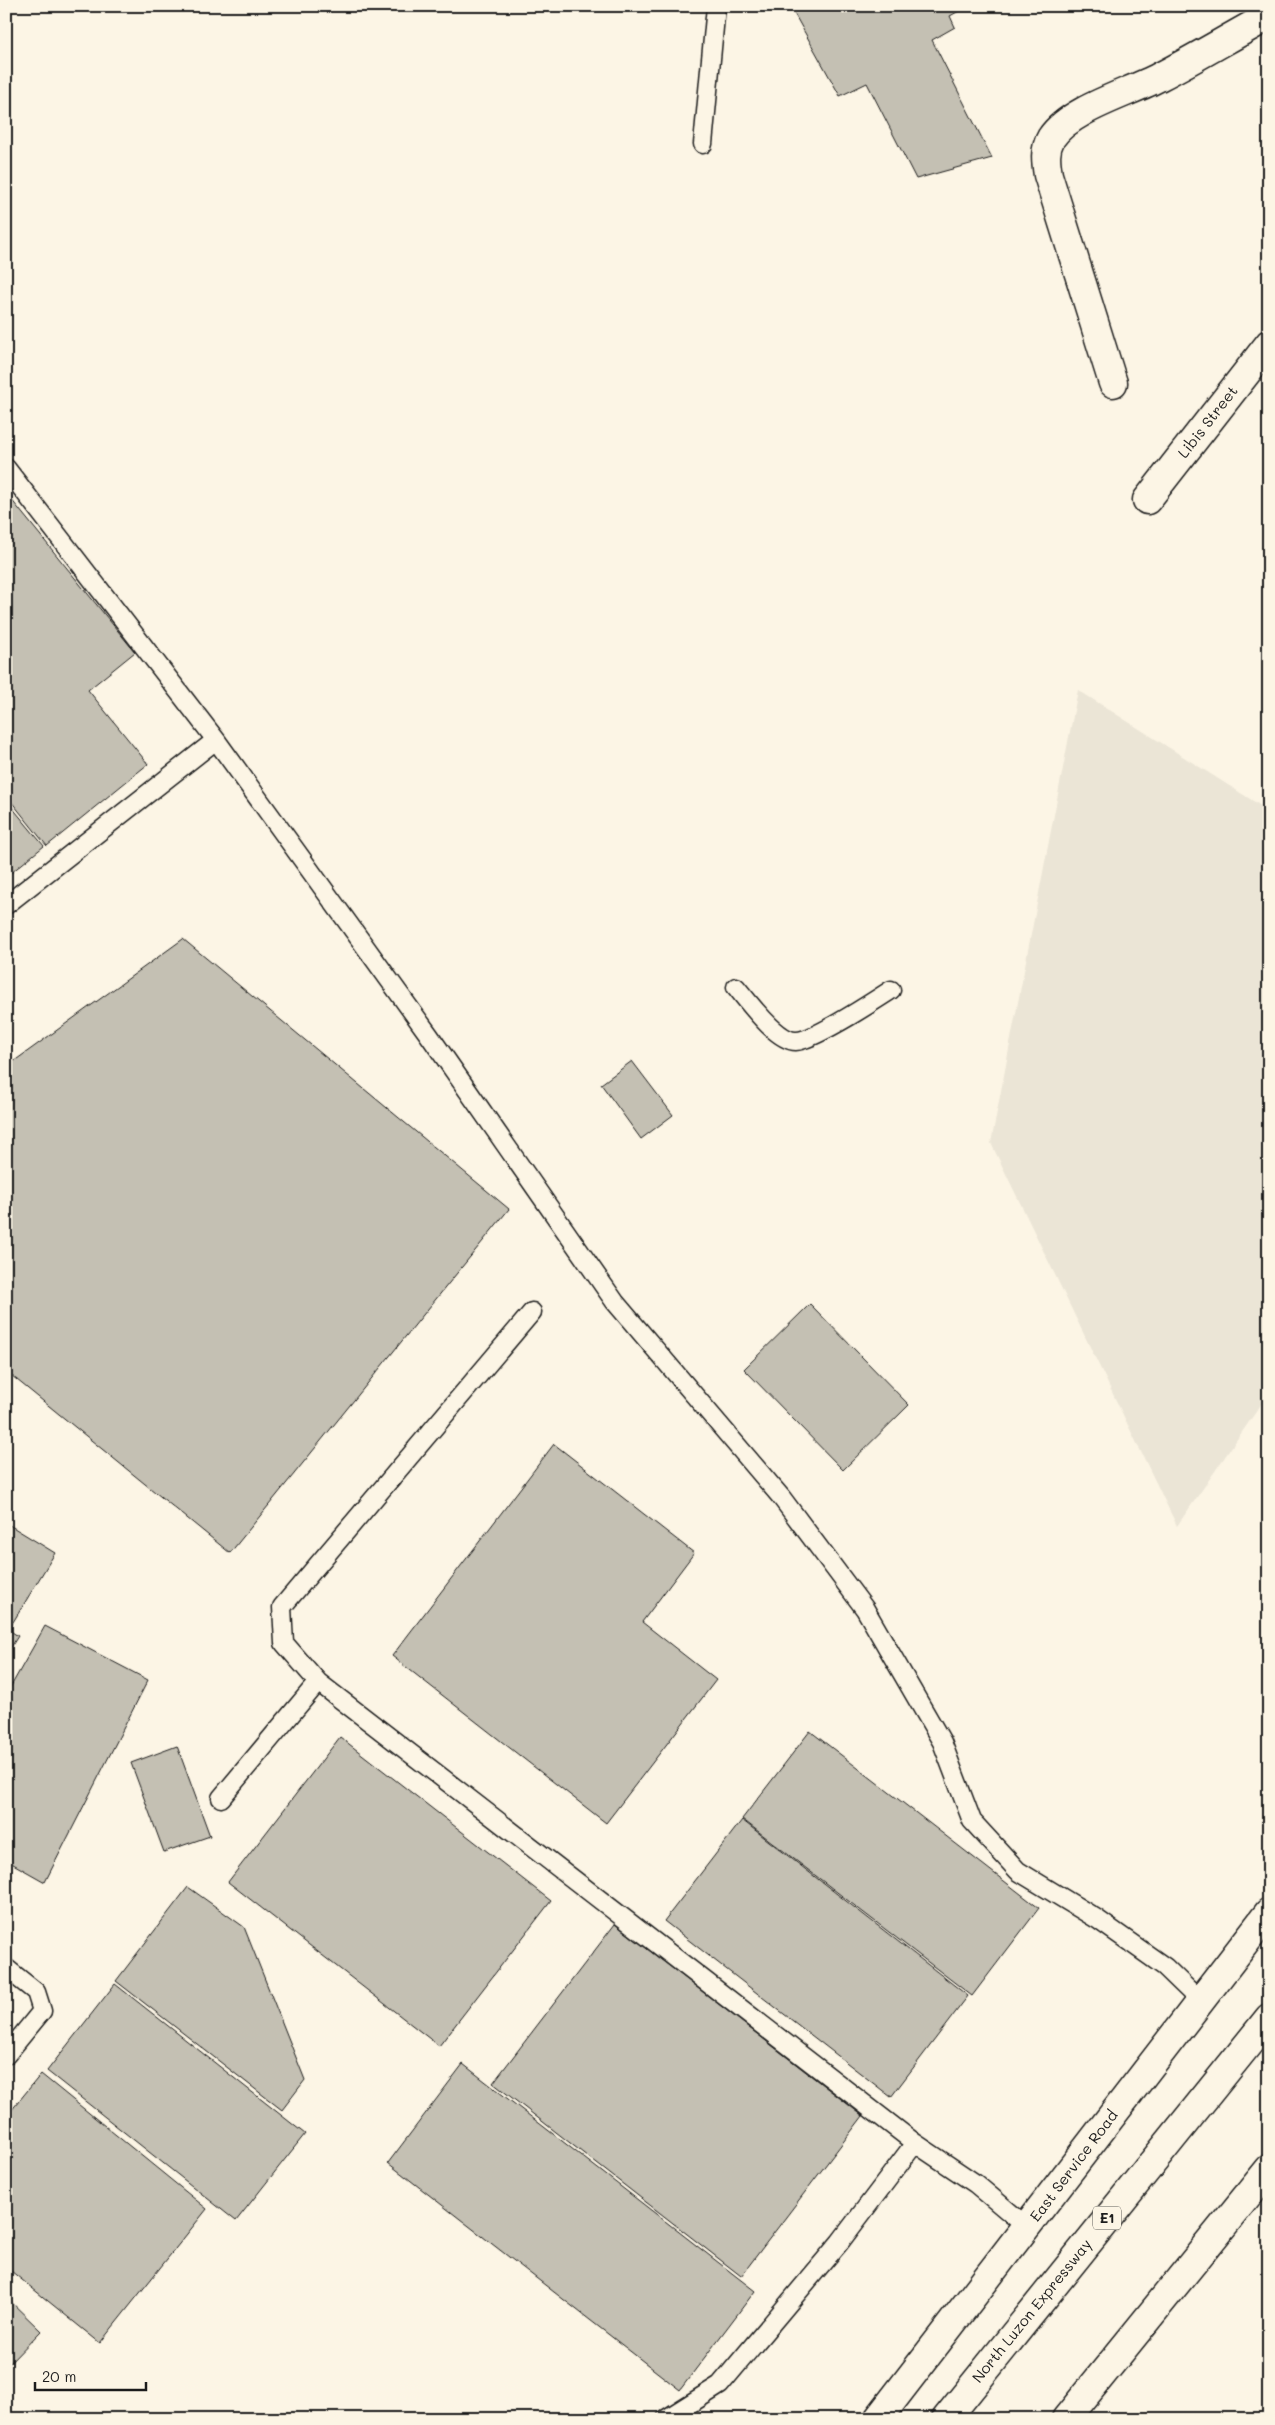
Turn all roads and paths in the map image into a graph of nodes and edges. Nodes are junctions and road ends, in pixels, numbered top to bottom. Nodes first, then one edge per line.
1 (716, 6) edge
2 (1269, 16) edge
3 (703, 144) dead end
4 (1269, 344) edge
5 (1113, 382) dead end
6 (6, 468) edge
7 (1147, 500) dead end
8 (216, 740) junction
9 (6, 905) edge
10 (736, 987) dead end
11 (892, 990) dead end
12 (532, 1312) dead end
13 (318, 1682) junction
14 (221, 1798) dead end
15 (1269, 1912) edge
16 (6, 1968) edge
17 (1200, 2002) junction
18 (1269, 2018) edge
19 (6, 2055) edge
20 (915, 2143) junction
21 (1269, 2169) edge
22 (1027, 2227) junction
23 (666, 2419) edge
24 (878, 2419) edge
25 (946, 2419) edge
26 (1066, 2419) edge

1 - 3 lane
2 - 5 main road
4 - 7 main road, Libis Street
6 - 8 lane
8 - 9 lane
8 - 17 lane
10 - 11 lane
12 - 13 lane
13 - 14 lane
13 - 20 lane
15 - 17 main road, East Service Road
16 - 19 lane
17 - 22 main road, East Service Road
18 - 25 main road, North Luzon Expressway / E1
20 - 22 lane
20 - 23 lane
21 - 26 main road
22 - 24 main road, East Service Road

